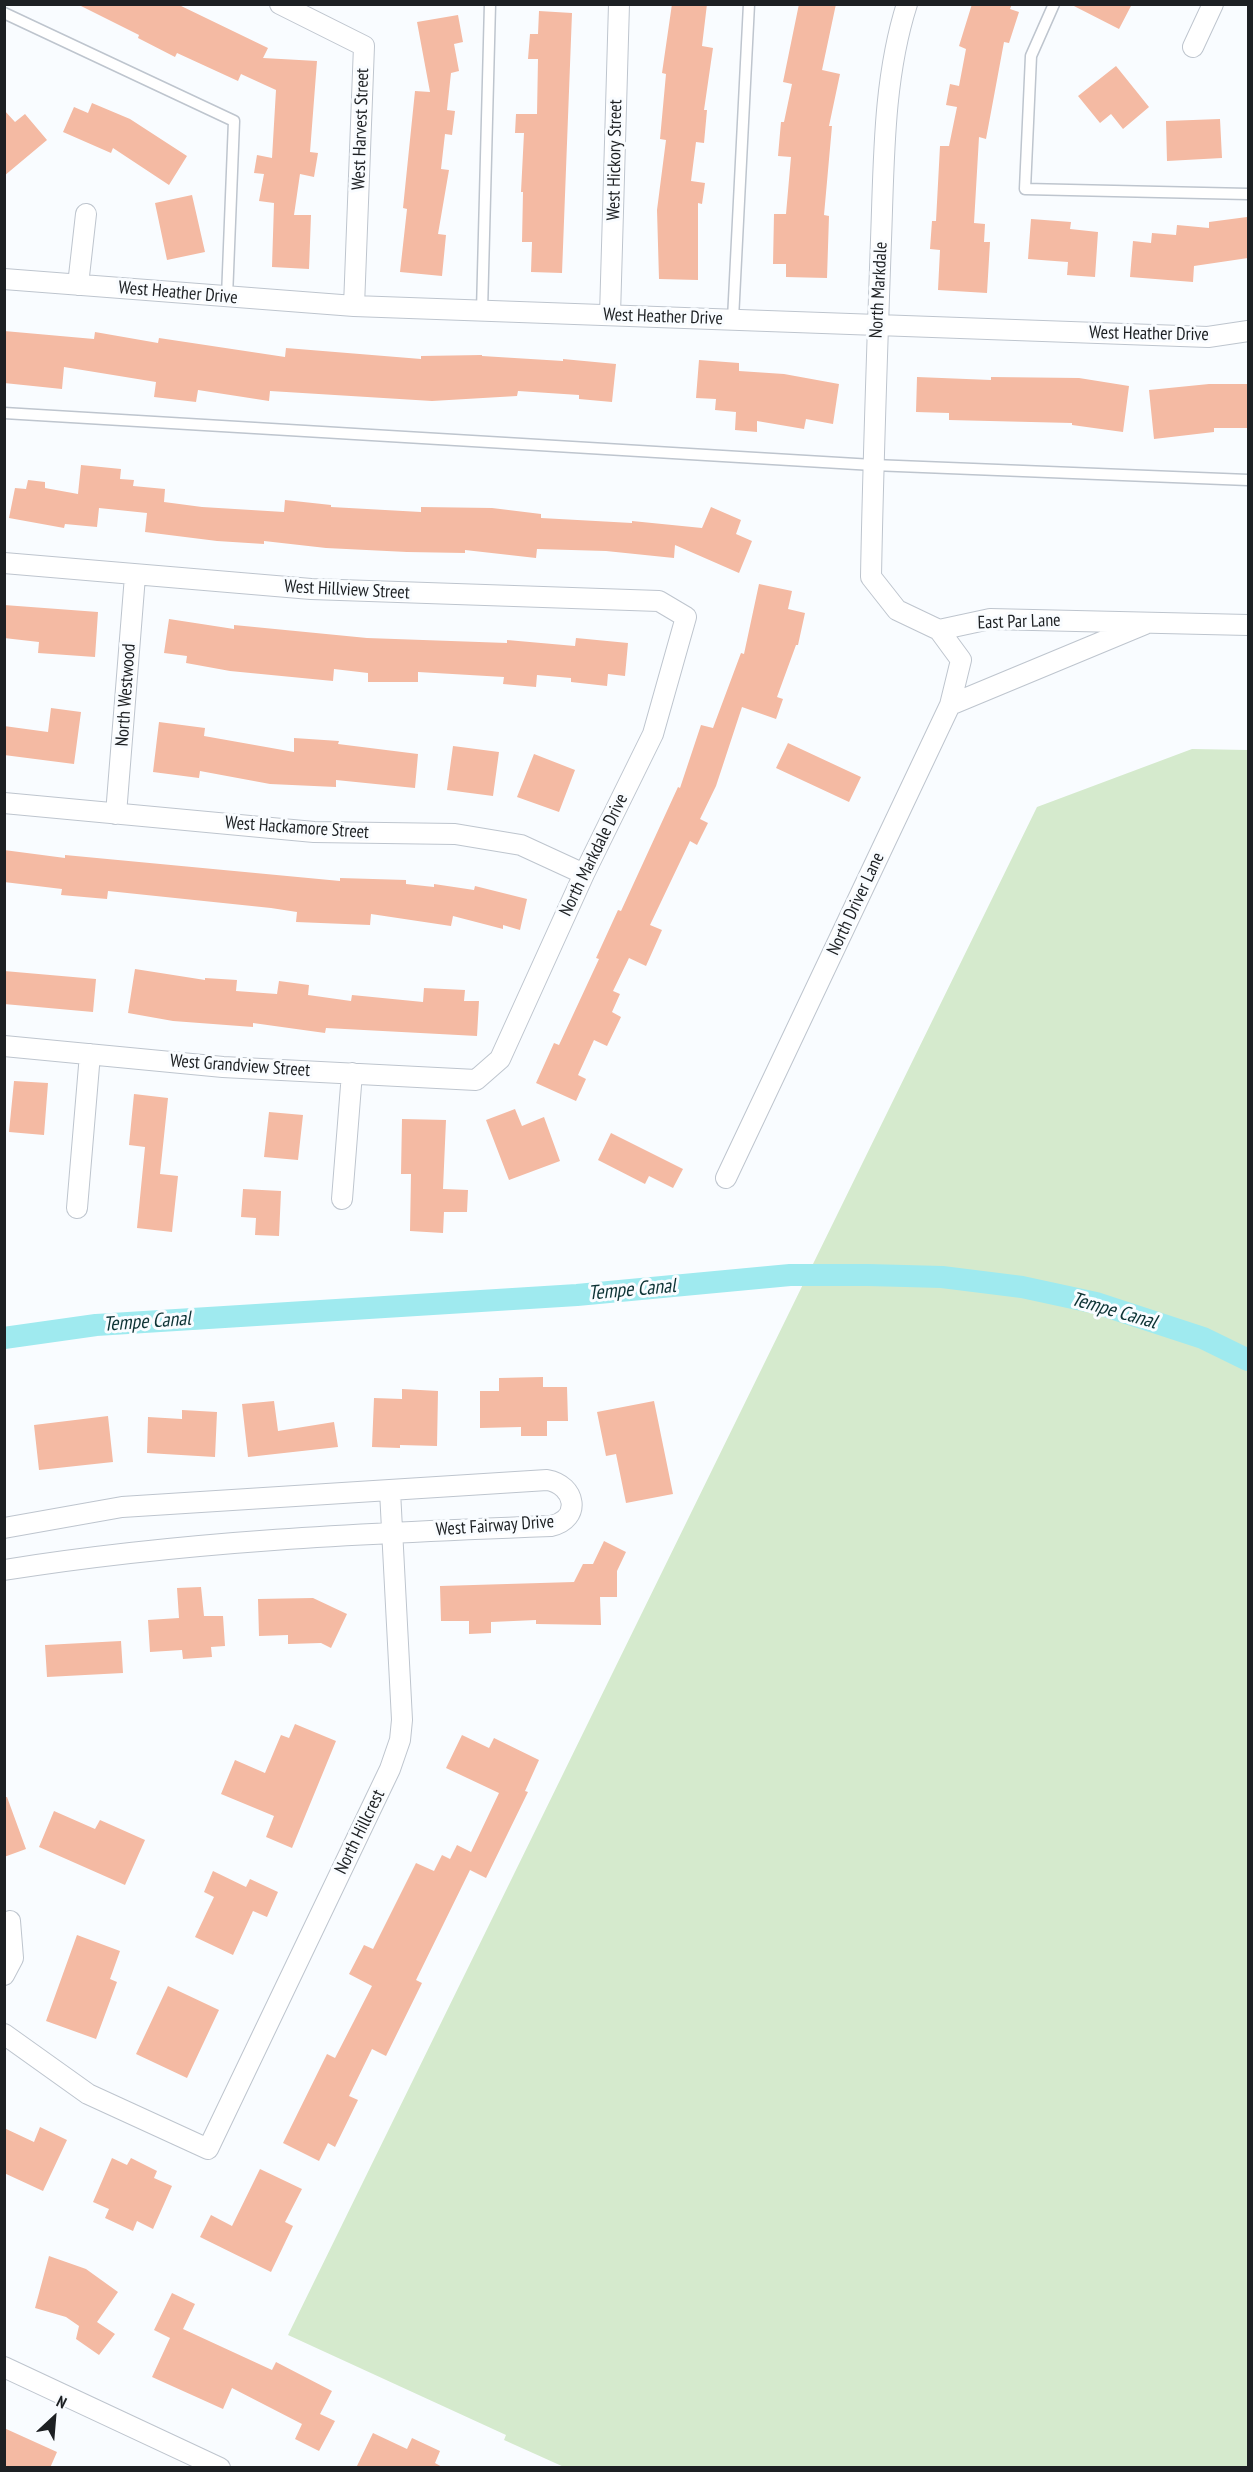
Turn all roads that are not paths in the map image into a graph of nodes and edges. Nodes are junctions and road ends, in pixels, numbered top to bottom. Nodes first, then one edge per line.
1 (280, 4) edge
2 (490, 4) edge
3 (619, 4) edge
4 (749, 4) edge
5 (907, 4) edge
6 (1054, 4) edge
7 (1213, 4) edge
8 (4, 13) edge
9 (1193, 47) dead end
10 (1248, 194) edge
11 (86, 214) dead end
12 (4, 279) edge
13 (78, 285) junction
14 (227, 297) junction
15 (354, 306) junction
16 (482, 311) junction
17 (610, 315) junction
18 (733, 319) junction
19 (877, 324) junction
20 (1248, 331) edge
21 (4, 413) edge
22 (873, 465) junction
23 (1248, 480) edge
24 (4, 563) edge
25 (135, 576) junction
26 (686, 617) joint
27 (1153, 621) junction
28 (1248, 625) edge
29 (939, 630) junction
30 (950, 705) junction
31 (4, 803) edge
32 (116, 814) junction
33 (584, 874) junction
34 (4, 1046) edge
35 (90, 1054) junction
36 (352, 1073) junction
37 (476, 1080) joint
38 (726, 1178) dead end
39 (342, 1199) dead end
40 (78, 1208) dead end
41 (390, 1491) junction
42 (4, 1528) edge
43 (392, 1532) junction
44 (4, 1570) edge
45 (10, 1921) dead end
46 (4, 1976) edge
47 (4, 2034) edge
48 (4, 2367) edge
49 (220, 2468) edge

1 - 15 street, West Harvest Street
2 - 16 lane
3 - 17 street, West Hickory Street
4 - 18 lane
5 - 19 street, North Markdale
6 - 10 lane
7 - 9 street
8 - 14 lane
11 - 13 street
12 - 13 street, West Heather Drive
13 - 14 street, West Heather Drive
14 - 15 street, West Heather Drive
15 - 16 street, West Heather Drive
16 - 17 street, West Heather Drive
17 - 18 street, West Heather Drive
18 - 19 street, West Heather Drive
19 - 20 street, West Heather Drive
19 - 22 street, North Markdale
21 - 22 lane
22 - 23 lane
22 - 29 street, North Markdale
24 - 25 street, West Hillview Street
25 - 26 street, West Hillview Street
25 - 32 street, North Westwood
26 - 33 street, North Markdale Drive
27 - 28 street, East Par Lane
27 - 29 street, East Par Lane
27 - 30 street, East Par Lane
29 - 30 street, North Driver Lane
30 - 38 street, North Driver Lane
31 - 32 street, West Hackamore Street
32 - 33 street, West Hackamore Street
33 - 37 street, North Markdale Drive
34 - 35 street, West Grandview Street
35 - 36 street, West Grandview Street
35 - 40 street
36 - 37 street, West Grandview Street
36 - 39 street
41 - 42 street, West Fairway Drive
41 - 43 street, North Hillcrest
41 - 43 street, West Fairway Drive
43 - 44 street, West Fairway Drive
43 - 47 street, North Hillcrest
45 - 46 street
48 - 49 street

